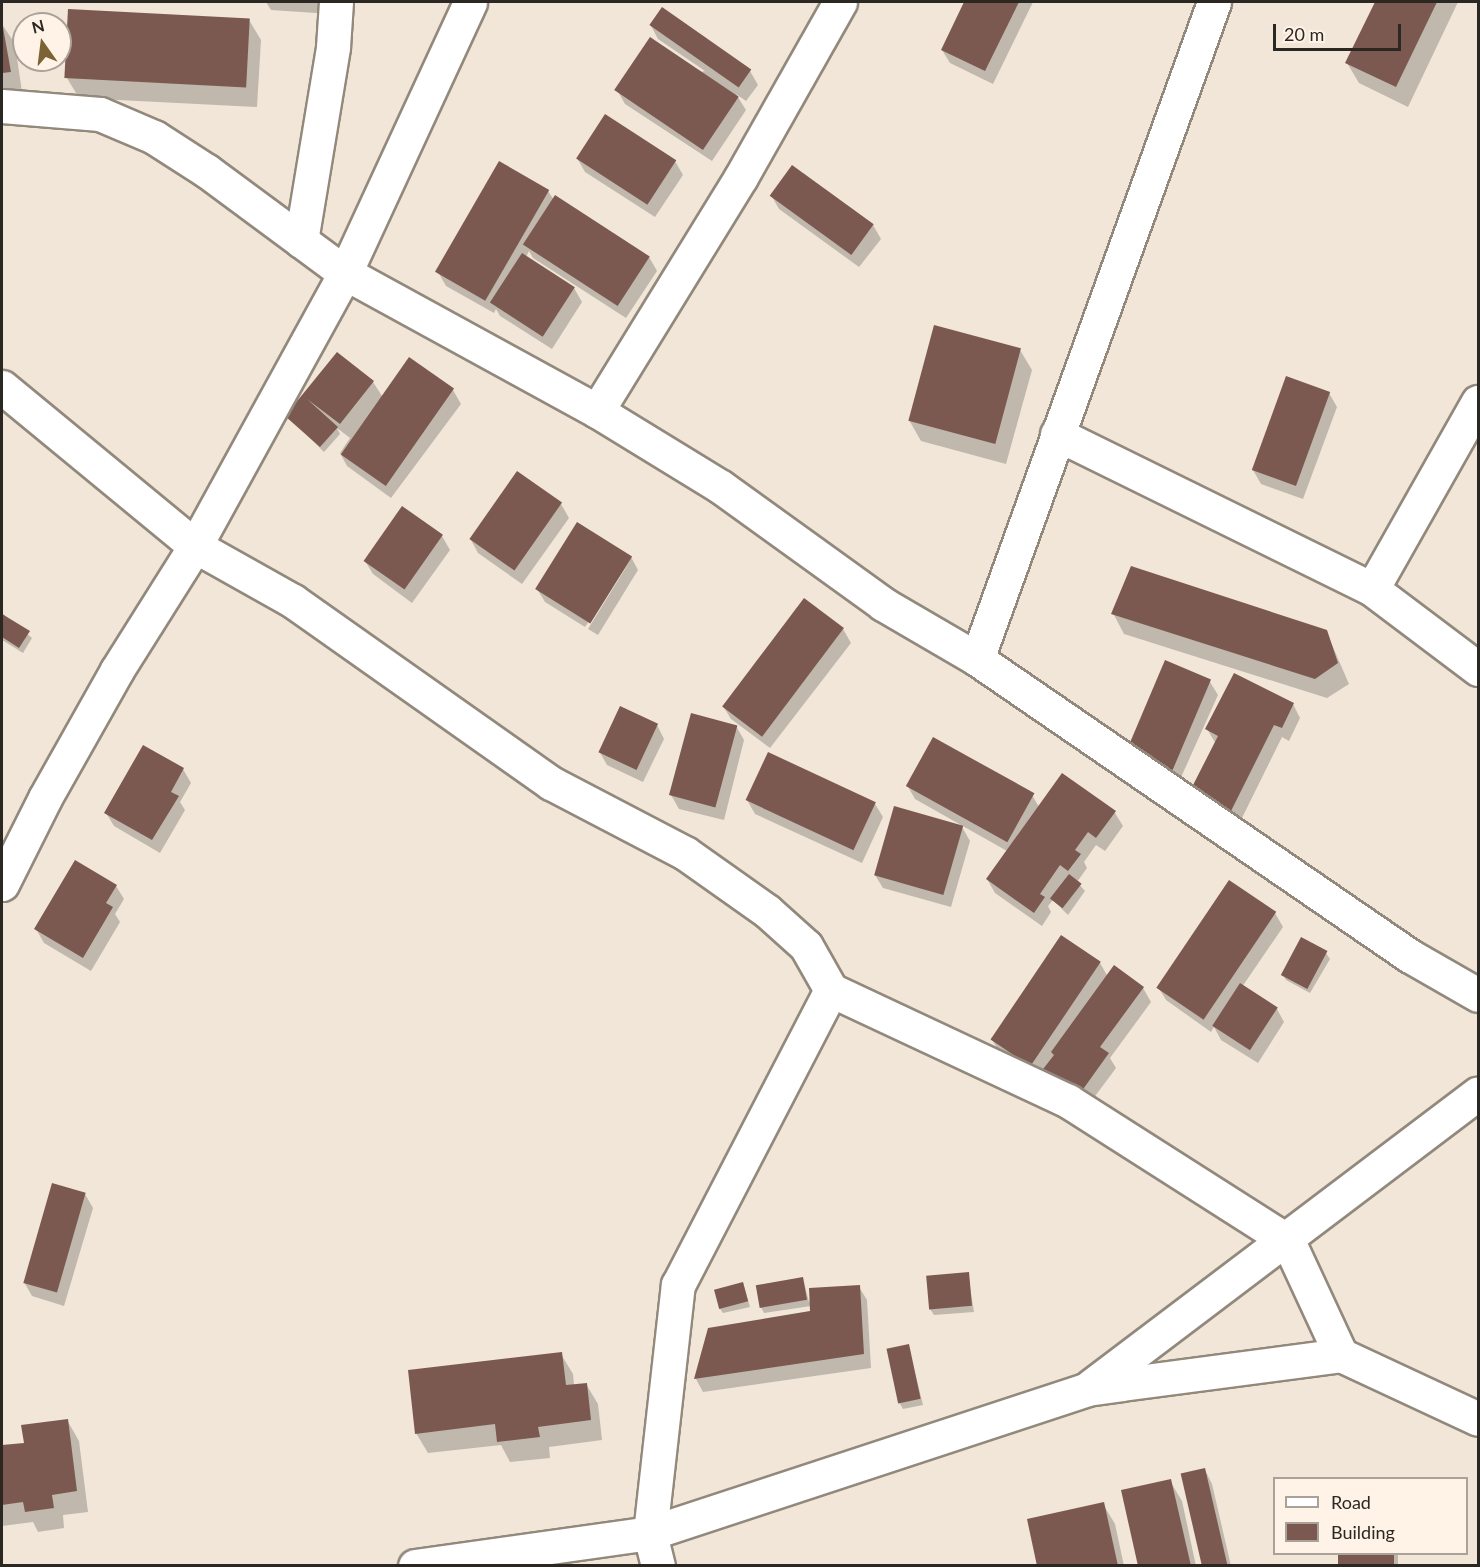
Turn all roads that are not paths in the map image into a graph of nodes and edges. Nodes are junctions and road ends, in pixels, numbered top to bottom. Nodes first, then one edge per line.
1 (336, 2) edge
2 (470, 2) edge
3 (840, 2) edge
4 (1214, 2) edge
5 (2, 106) edge
6 (301, 241) junction
7 (345, 273) junction
8 (2, 387) edge
9 (1479, 402) edge
10 (597, 411) junction
11 (1057, 434) junction
12 (195, 546) junction
13 (1372, 589) junction
14 (976, 659) junction
15 (1479, 669) edge
16 (2, 884) edge
17 (831, 990) junction
18 (1479, 995) edge
19 (1479, 1093) edge
20 (1288, 1241) junction
21 (1341, 1355) junction
22 (1087, 1389) junction
23 (1479, 1419) edge
24 (650, 1533) junction
25 (415, 1566) edge
26 (658, 1566) edge

1 - 6 street
2 - 7 street
3 - 10 street
4 - 11 street
5 - 6 street
6 - 7 street
7 - 10 street
7 - 12 street
8 - 12 street
9 - 13 street
10 - 14 street
11 - 13 street
11 - 14 street
12 - 16 street
12 - 17 street
13 - 15 street
14 - 18 street
17 - 20 street
17 - 24 street
19 - 20 street
20 - 21 street
20 - 22 street
21 - 22 street
21 - 23 street
22 - 24 street
24 - 25 street
24 - 26 street

